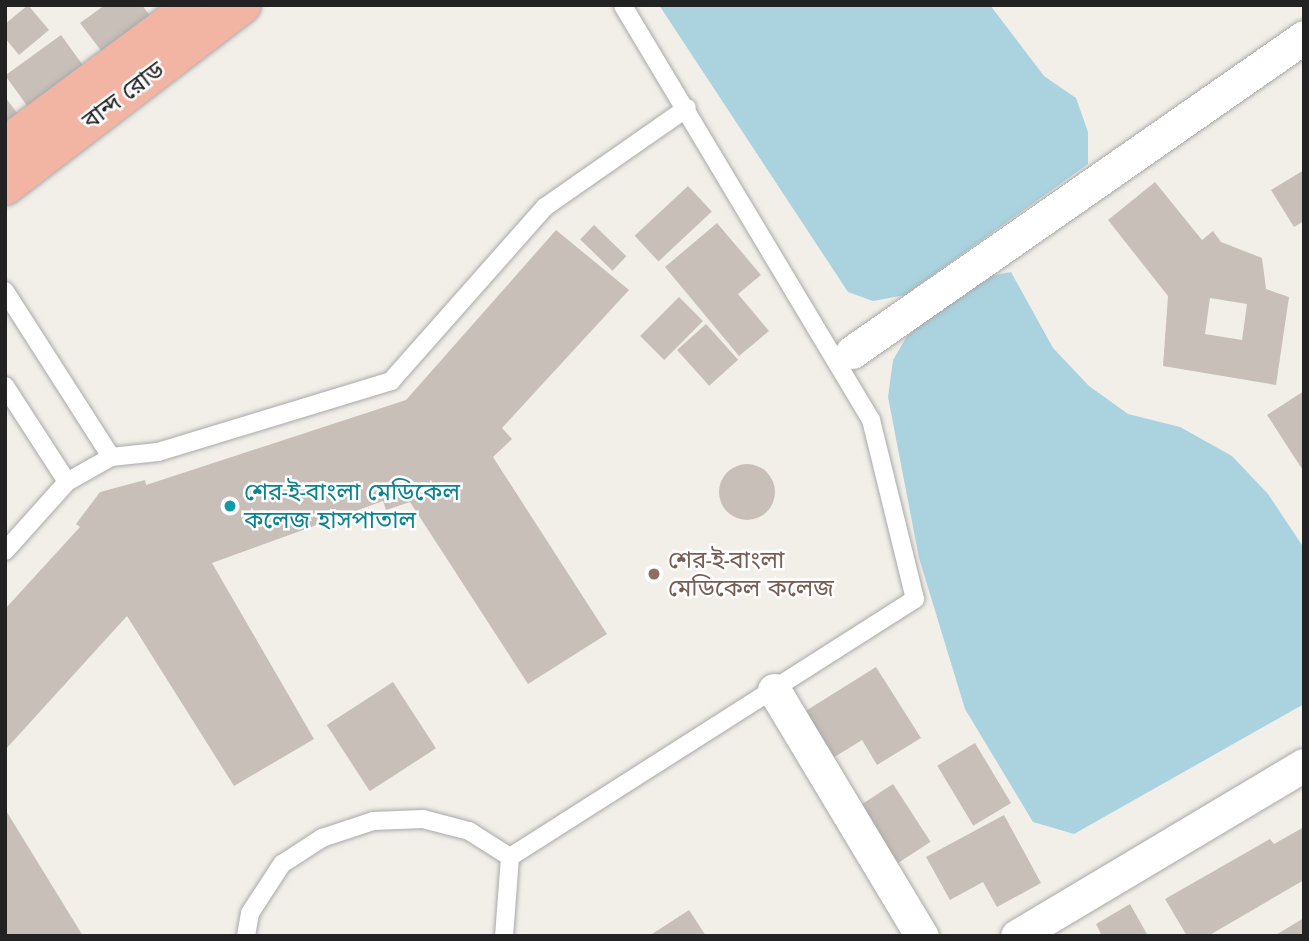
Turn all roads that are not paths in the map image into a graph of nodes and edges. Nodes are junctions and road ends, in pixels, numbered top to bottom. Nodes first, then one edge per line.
1 (195, 5) edge
2 (242, 5) edge
3 (623, 5) edge
4 (1304, 37) edge
5 (687, 108) junction
6 (5, 145) edge
7 (5, 186) edge
8 (5, 291) edge
9 (852, 352) dead end
10 (5, 386) edge
11 (111, 457) junction
12 (67, 482) junction
13 (5, 551) edge
14 (774, 690) junction
15 (1304, 765) edge
16 (510, 857) junction
17 (246, 936) edge
18 (504, 936) edge
19 (922, 936) edge
20 (1017, 936) edge

1 - 6 highway, বান্দ রোড
2 - 7 highway, বান্দ রোড
3 - 5 lane
4 - 9 street
5 - 11 lane
5 - 14 lane
8 - 11 lane
10 - 12 lane
11 - 12 lane
12 - 13 lane
14 - 16 lane
14 - 19 street
15 - 20 street
16 - 17 lane
16 - 18 lane

